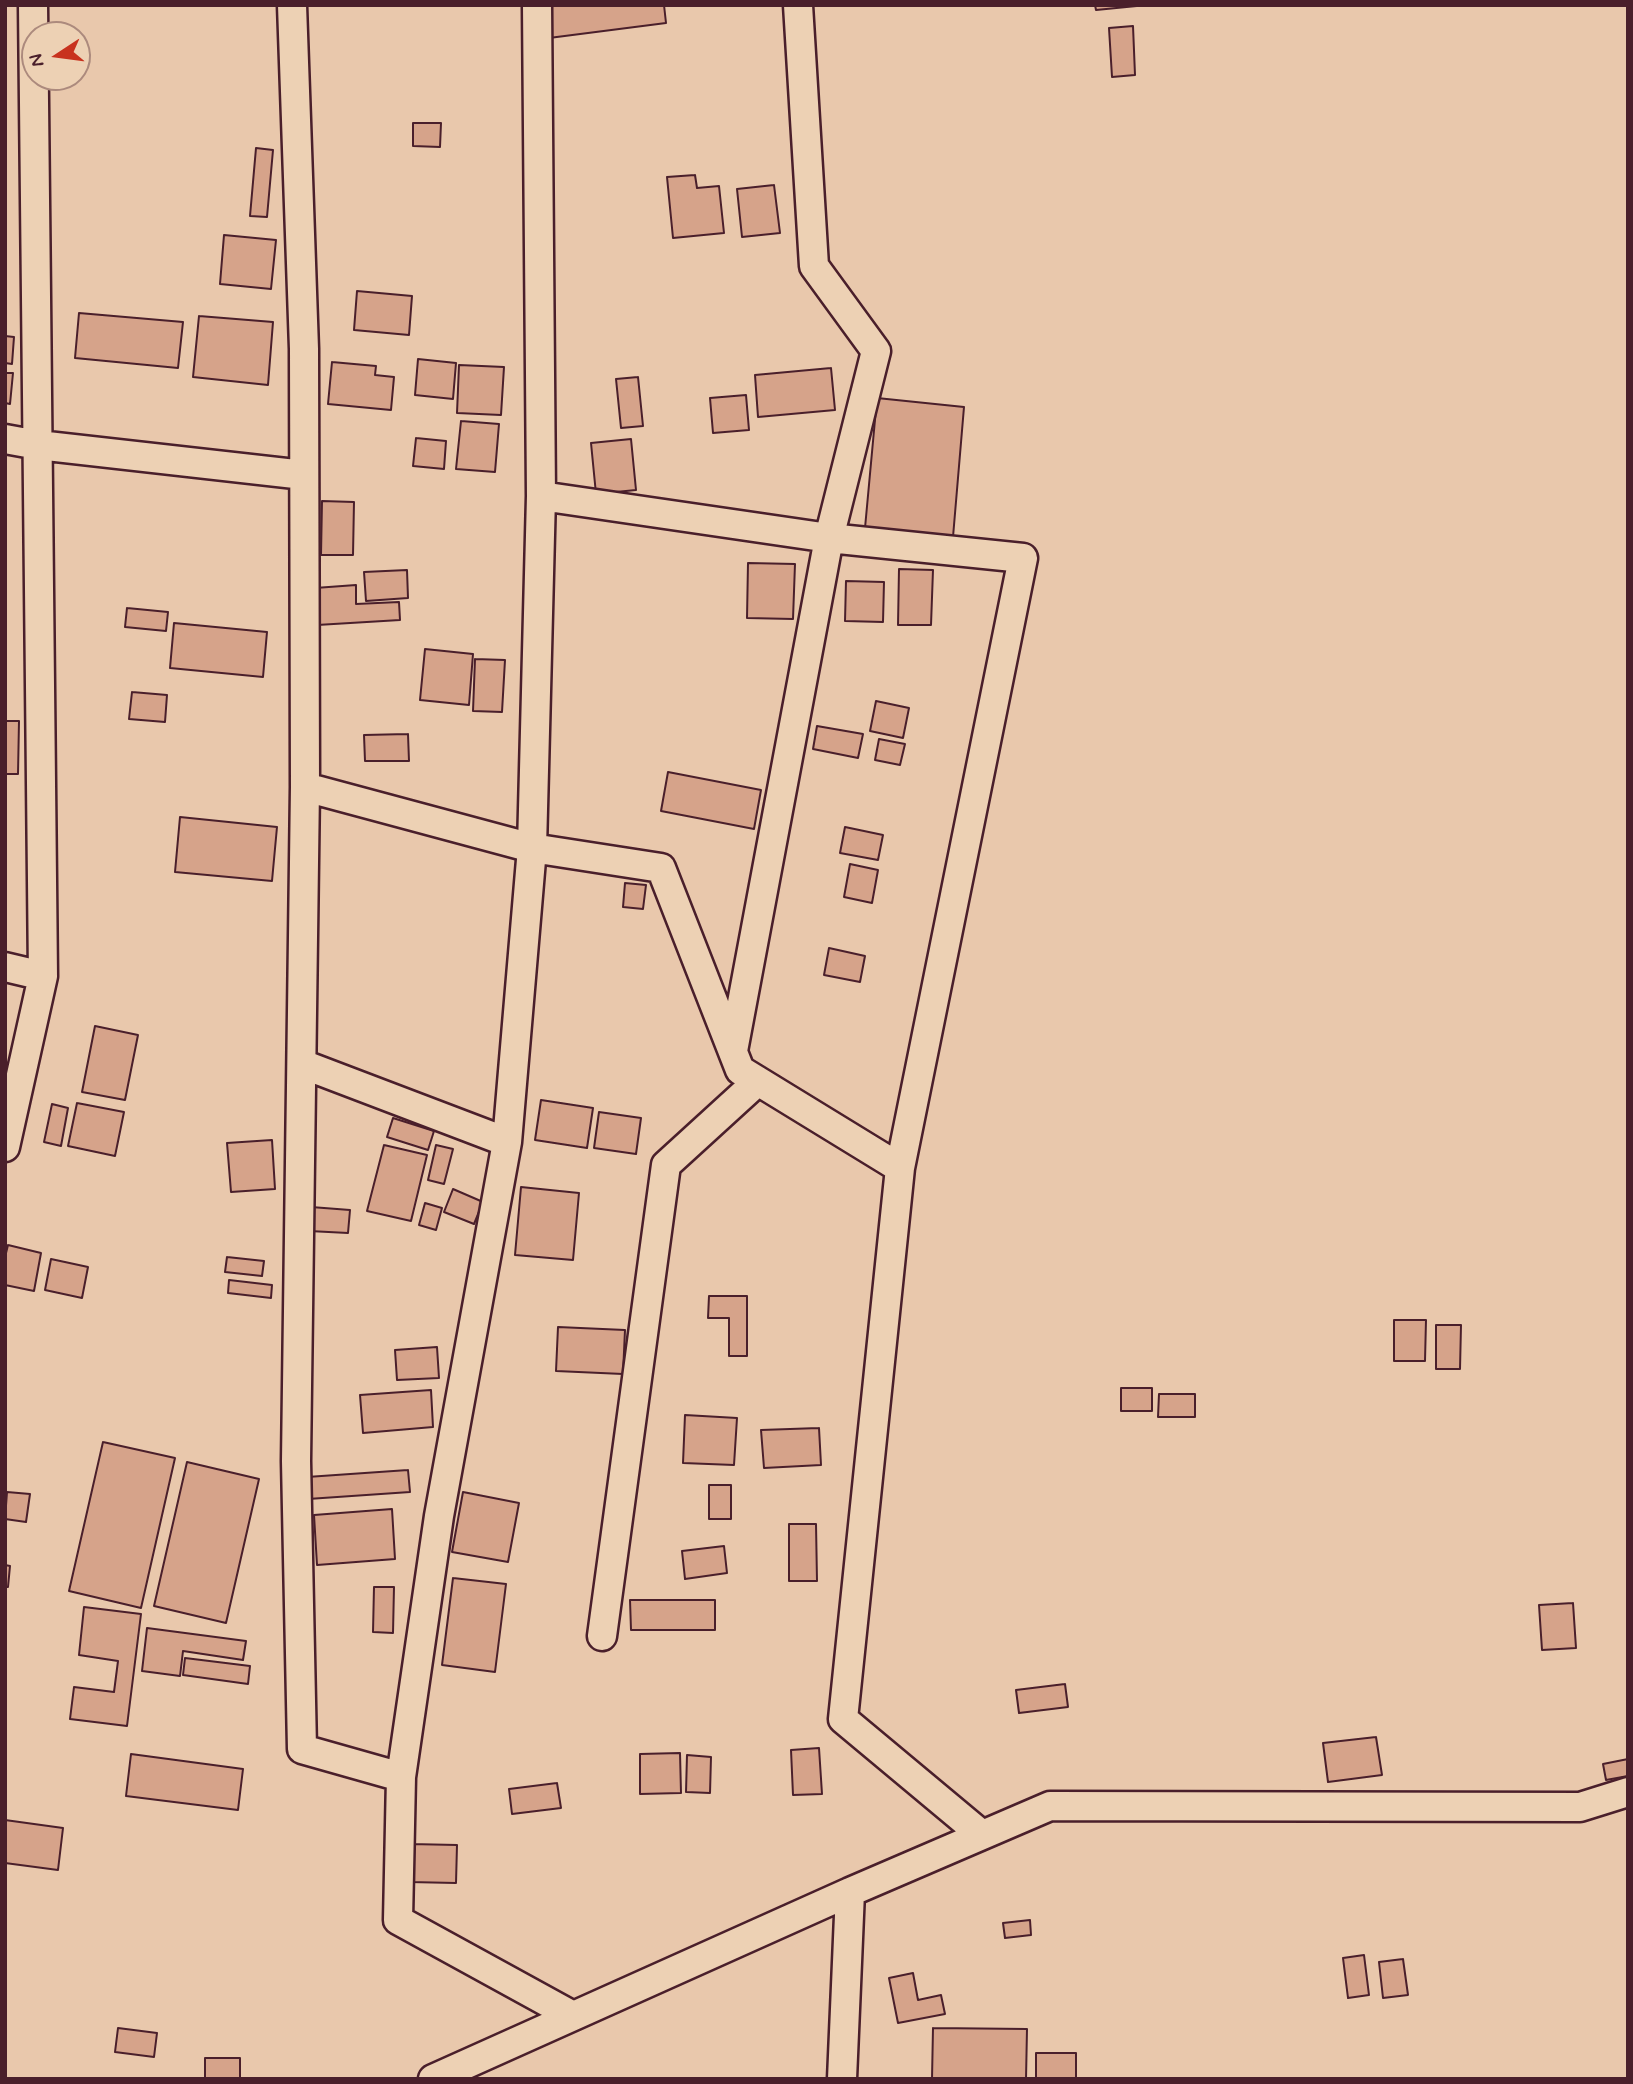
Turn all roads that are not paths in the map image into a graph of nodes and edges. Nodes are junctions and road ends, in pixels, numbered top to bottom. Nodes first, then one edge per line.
1 (33, 5) edge
2 (292, 5) edge
3 (537, 5) edge
4 (798, 5) edge
5 (5, 439) edge
6 (38, 445) junction
7 (304, 475) junction
8 (541, 496) junction
9 (829, 538) junction
10 (305, 787) junction
11 (532, 848) junction
12 (5, 967) edge
13 (43, 976) junction
14 (733, 1052) junction
15 (302, 1063) junction
16 (758, 1081) junction
17 (507, 1142) junction
18 (5, 1147) edge
19 (900, 1168) junction
20 (602, 1636) dead end
21 (401, 1777) junction
22 (1628, 1792) edge
23 (982, 1835) junction
24 (850, 1892) junction
25 (573, 2016) junction
26 (433, 2079) edge
27 (842, 2079) edge

1 - 6 street
2 - 7 street
3 - 8 street
4 - 9 street
5 - 6 street
6 - 7 street
6 - 13 street
7 - 10 street
8 - 9 street
8 - 11 street
9 - 14 street
9 - 19 street
10 - 11 street
10 - 15 street
11 - 14 street
11 - 17 street
12 - 13 street
13 - 18 street
14 - 16 street
15 - 17 street
15 - 21 street
16 - 19 street
16 - 20 street
17 - 21 street
19 - 23 street
21 - 25 street
22 - 23 street
23 - 24 street
24 - 25 street
24 - 27 street
25 - 26 street

